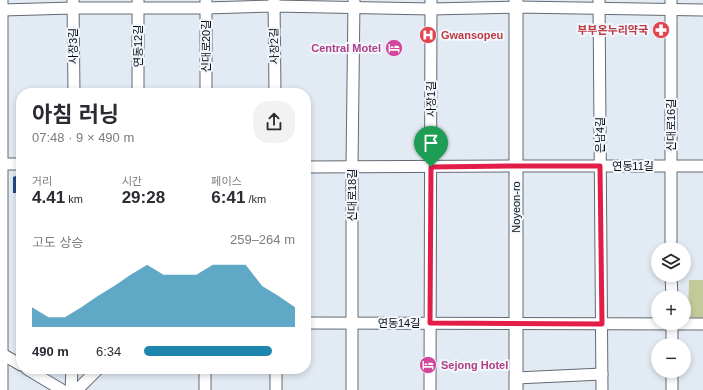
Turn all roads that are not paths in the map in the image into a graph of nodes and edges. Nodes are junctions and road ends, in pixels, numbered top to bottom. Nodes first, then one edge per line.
1 (274, 3) edge
2 (354, 3) edge
3 (73, 4) edge
4 (138, 4) edge
5 (206, 4) edge
6 (431, 4) edge
7 (516, 4) edge
8 (599, 4) edge
9 (2, 5) edge
10 (671, 5) edge
11 (703, 10) edge
12 (74, 88) edge
13 (138, 88) edge
14 (206, 88) edge
15 (275, 88) edge
16 (1, 164) edge
17 (16, 164) edge
18 (352, 166) junction
19 (516, 166) junction
20 (600, 166) junction
21 (671, 166) junction
22 (703, 166) edge
23 (431, 167) junction
24 (311, 168) edge
25 (671, 242) edge
26 (311, 323) edge
27 (351, 323) junction
28 (430, 323) junction
29 (516, 324) junction
30 (602, 324) junction
31 (651, 324) edge
32 (691, 324) edge
33 (703, 324) edge
34 (2, 354) junction
35 (16, 363) edge
36 (35, 374) edge
37 (72, 374) edge
38 (93, 374) edge
39 (205, 374) edge
40 (276, 374) edge
41 (602, 374) junction
42 (672, 378) edge
43 (516, 384) edge
44 (2, 390) edge
45 (62, 390) edge
46 (71, 390) edge
47 (76, 390) edge
48 (205, 390) edge
49 (276, 390) edge
50 (352, 390) edge
51 (430, 390) edge
52 (602, 390) edge
53 (672, 390) edge

1 - 2 street
1 - 5 street
1 - 15 street, 사장2길
2 - 6 street
2 - 18 street, 신대로18길
3 - 4 street
3 - 9 street
3 - 12 street, 사장3길
4 - 5 street
4 - 13 street, 연동12길
5 - 14 street, 신대로20길
6 - 7 street
6 - 23 street, 사장1길
7 - 8 street
7 - 19 main road, Noyeon-ro
8 - 10 street
8 - 20 street, 은남4길
9 - 16 street
10 - 11 street
10 - 21 street, 신대로16길
16 - 17 street
16 - 34 street
18 - 23 street
18 - 24 street
18 - 27 street, 신대로18길
19 - 20 street, 연동11길
19 - 23 street
19 - 29 main road, Noyeon-ro
20 - 21 street, 연동11길
20 - 30 street, 은남4길
21 - 22 street, 연동11길
21 - 25 street, 신대로16길
23 - 28 street, 사장1길
26 - 27 street, 연동14길
27 - 28 street, 연동14길
27 - 50 street, 신대로18길
28 - 29 street, 연동14길
28 - 51 street, 사장1길
29 - 30 street, 연동14길
29 - 43 main road, Noyeon-ro
30 - 31 street, 연동14길
30 - 41 street, 은남4길
32 - 33 street, 연동14길
34 - 35 street
34 - 44 street
36 - 45 street
37 - 46 street
38 - 47 street
39 - 48 street
40 - 49 street
41 - 43 street
41 - 52 street, 은남4길
42 - 53 street

